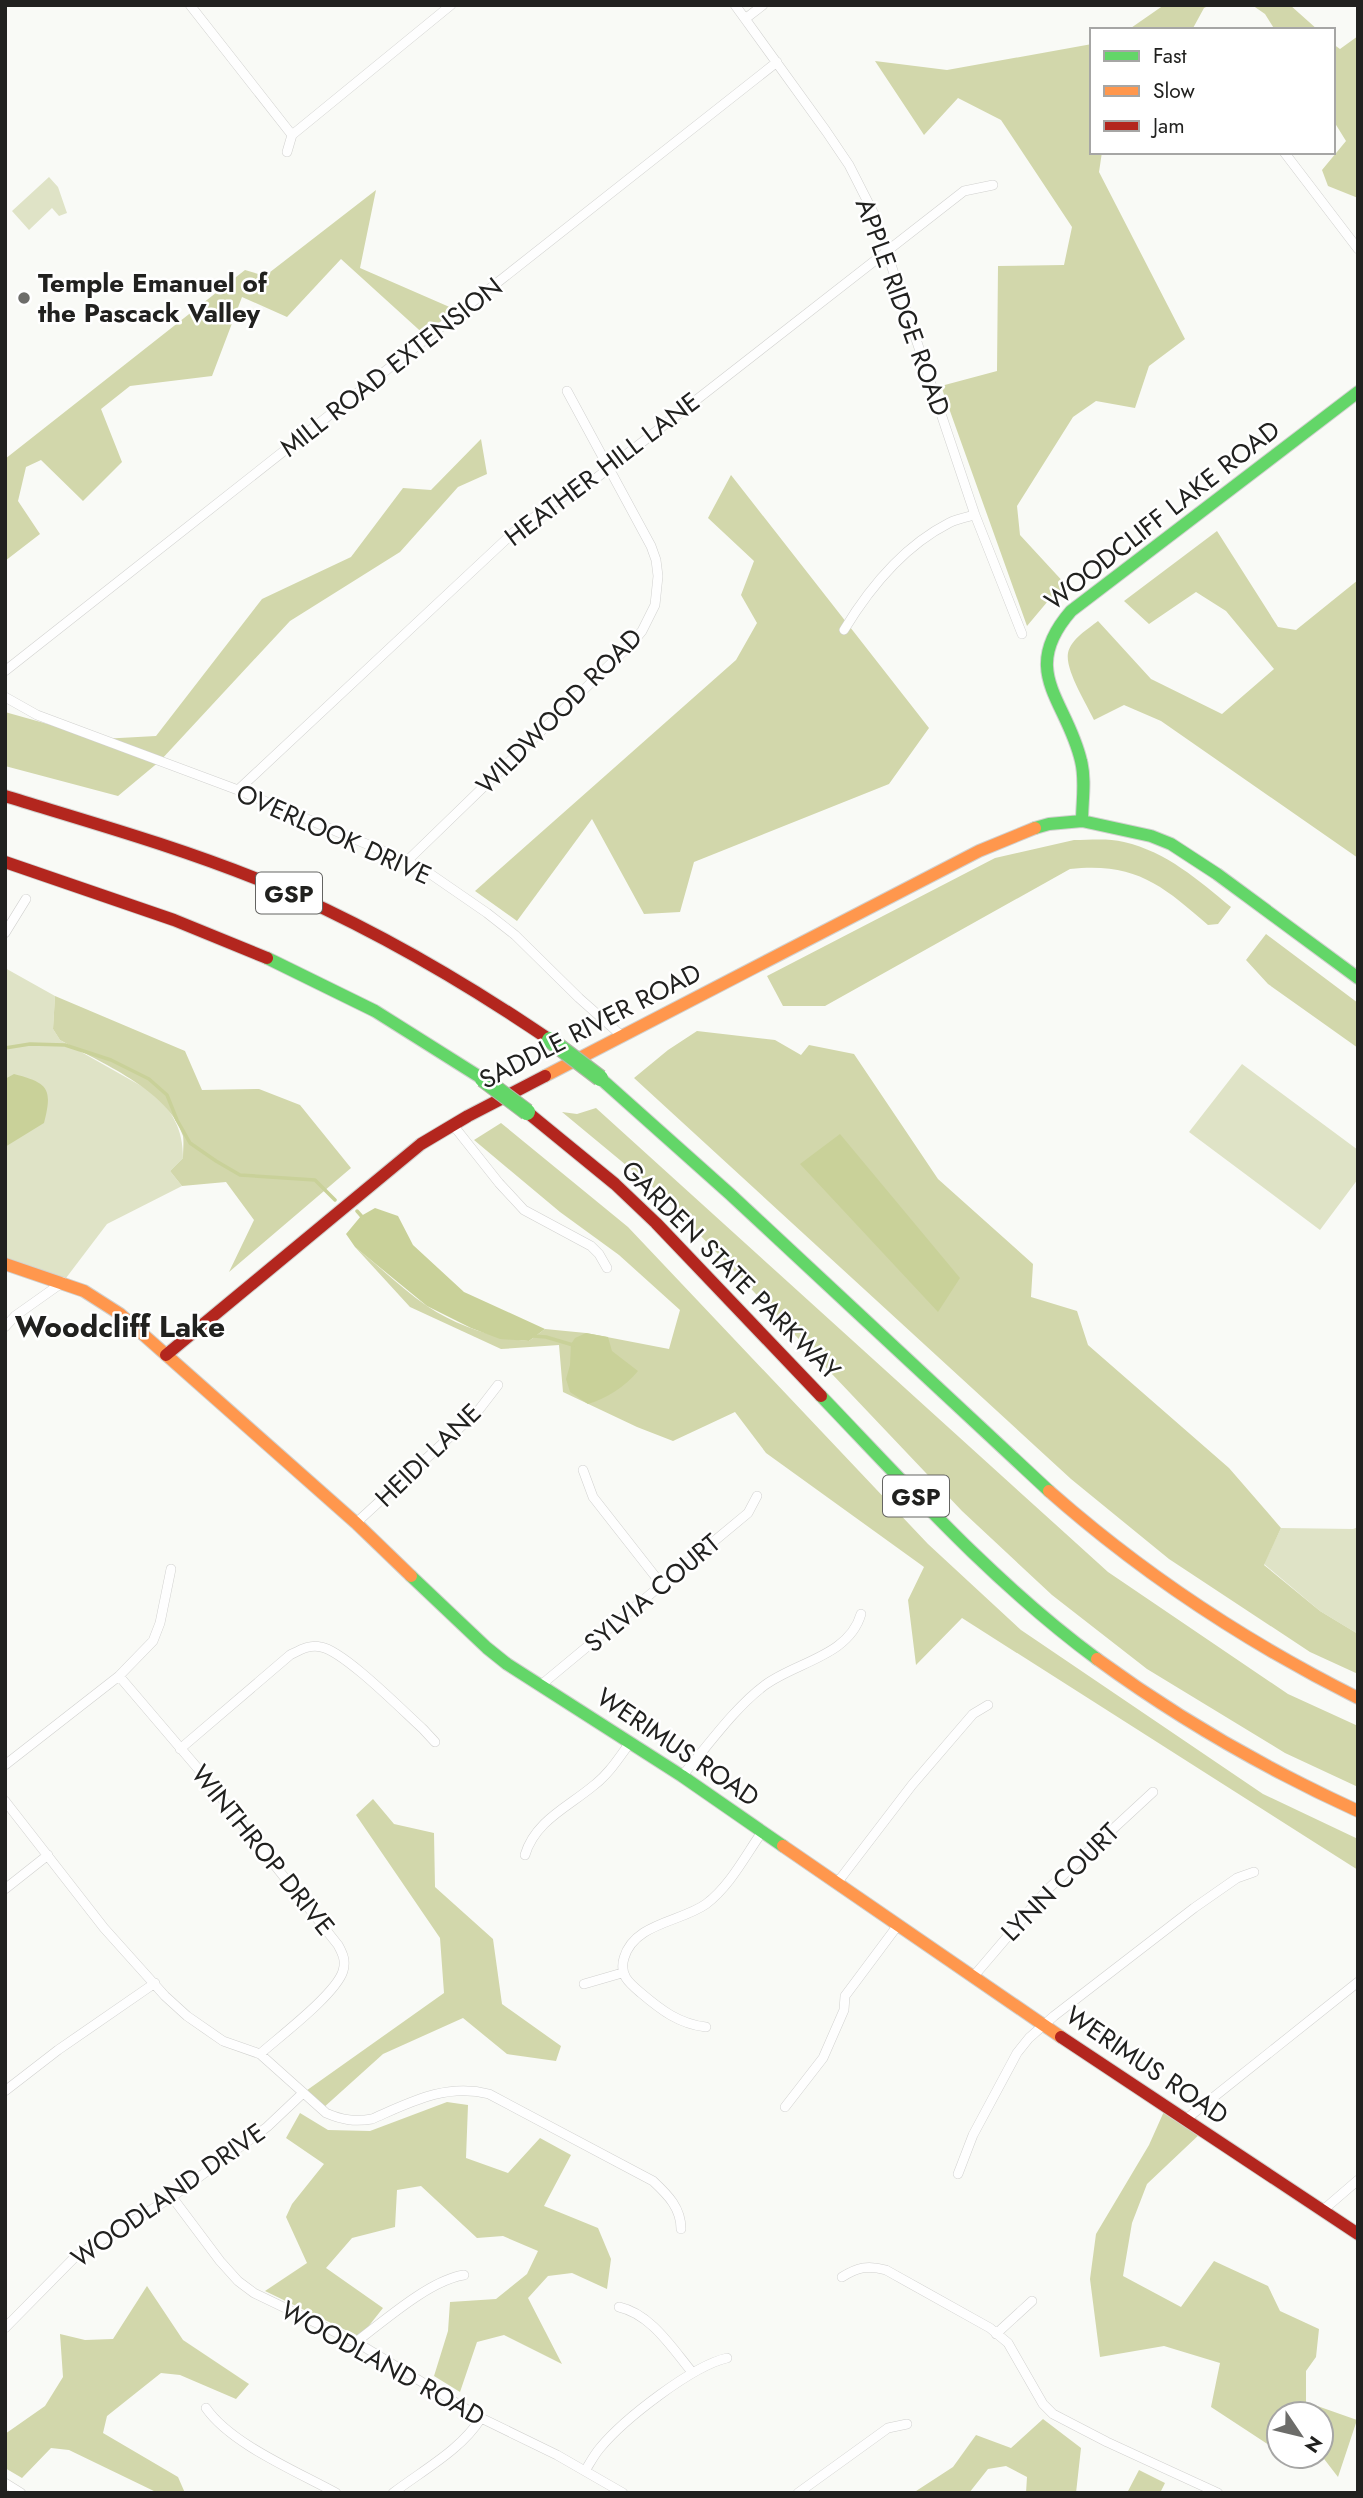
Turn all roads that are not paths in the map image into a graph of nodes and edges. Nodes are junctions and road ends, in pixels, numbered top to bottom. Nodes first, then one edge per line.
1 (190, 5) edge
2 (451, 5) edge
3 (735, 5) edge
4 (763, 5) edge
5 (746, 19) junction
6 (777, 62) junction
7 (292, 135) junction
8 (287, 152) dead end
9 (1286, 154) edge
10 (993, 185) dead end
11 (1358, 249) edge
12 (888, 251) junction
13 (567, 391) dead end
14 (1358, 392) edge
15 (610, 467) junction
16 (975, 515) junction
17 (844, 630) dead end
18 (1022, 634) dead end
19 (5, 671) edge
20 (5, 697) edge
21 (239, 790) junction
22 (5, 796) edge
23 (1083, 821) junction
24 (407, 861) junction
25 (5, 862) edge
26 (26, 899) dead end
27 (5, 933) edge
28 (1358, 978) edge
29 (622, 1036) junction
30 (453, 1125) junction
31 (5, 1264) edge
32 (607, 1268) dead end
33 (63, 1282) junction
34 (5, 1327) edge
35 (166, 1355) junction
36 (498, 1385) dead end
37 (583, 1471) dead end
38 (757, 1496) dead end
39 (356, 1523) junction
40 (171, 1569) dead end
41 (663, 1585) junction
42 (861, 1614) dead end
43 (119, 1676) junction
44 (541, 1685) junction
45 (1358, 1698) edge
46 (988, 1705) dead end
47 (435, 1742) dead end
48 (629, 1744) junction
49 (180, 1749) junction
50 (5, 1765) edge
51 (682, 1776) junction
52 (1153, 1792) dead end
53 (5, 1801) edge
54 (1358, 1811) edge
55 (762, 1832) junction
56 (48, 1855) junction
57 (525, 1856) dead end
58 (1254, 1872) dead end
59 (837, 1883) junction
60 (5, 1889) edge
61 (898, 1925) junction
62 (622, 1973) junction
63 (973, 1977) junction
64 (1358, 1982) edge
65 (155, 1983) junction
66 (584, 1984) dead end
67 (1043, 2025) junction
68 (706, 2028) dead end
69 (260, 2054) junction
70 (5, 2091) edge
71 (303, 2093) junction
72 (785, 2107) dead end
73 (1185, 2120) junction
74 (958, 2174) dead end
75 (1358, 2180) edge
76 (172, 2197) junction
77 (1322, 2211) junction
78 (681, 2229) dead end
79 (1358, 2234) edge
80 (464, 2275) dead end
81 (842, 2277) dead end
82 (1032, 2301) dead end
83 (619, 2307) dead end
84 (5, 2328) edge
85 (996, 2334) junction
86 (356, 2342) junction
87 (727, 2358) dead end
88 (692, 2372) junction
89 (206, 2407) dead end
90 (481, 2418) junction
91 (906, 2424) dead end
92 (585, 2471) junction
93 (5, 2483) edge
94 (21, 2493) edge
95 (336, 2493) edge
96 (393, 2493) edge
97 (623, 2493) edge
98 (798, 2493) edge
99 (1218, 2493) edge

1 - 7 street
2 - 7 street
3 - 5 street, APPLE RIDGE ROAD
4 - 5 street
5 - 6 street, APPLE RIDGE ROAD
6 - 12 street, APPLE RIDGE ROAD
6 - 19 street, MILL ROAD EXTENSION
7 - 8 street
9 - 11 street
10 - 12 street, HEATHER HILL LANE
12 - 15 street, HEATHER HILL LANE
12 - 16 street, APPLE RIDGE ROAD
13 - 15 street, WILDWOOD ROAD
14 - 23 main road, WOODCLIFF LAKE ROAD
15 - 21 street, HEATHER HILL LANE
15 - 24 street, WILDWOOD ROAD
16 - 17 street
16 - 18 street, APPLE RIDGE ROAD
20 - 21 street, OVERLOOK DRIVE
21 - 24 street, OVERLOOK DRIVE
22 - 45 main road, GARDEN STATE PARKWAY / GSP, bridge
23 - 28 main road, SADDLE RIVER ROAD
23 - 29 main road, SADDLE RIVER ROAD
24 - 29 street, OVERLOOK DRIVE
25 - 54 main road, GARDEN STATE PARKWAY / GSP, bridge
26 - 27 street
29 - 30 main road, SADDLE RIVER ROAD
30 - 32 street
30 - 35 main road, SADDLE RIVER ROAD
31 - 33 main road, WERIMUS ROAD
33 - 34 street
33 - 35 main road, WERIMUS ROAD
35 - 39 main road, WERIMUS ROAD
36 - 39 street, HEIDI LANE
37 - 41 street
38 - 41 street, SYLVIA COURT
39 - 44 main road, WERIMUS ROAD
40 - 43 street
41 - 44 street, SYLVIA COURT
42 - 51 street
43 - 49 street, WINTHROP DRIVE
43 - 50 street
44 - 48 main road, WERIMUS ROAD
46 - 59 street
47 - 49 street
48 - 51 main road, WERIMUS ROAD
48 - 57 street
49 - 69 street, WINTHROP DRIVE
51 - 55 main road, WERIMUS ROAD
52 - 63 street, LYNN COURT
53 - 56 street
55 - 59 main road, WERIMUS ROAD
55 - 62 street
56 - 60 street
56 - 65 street
58 - 67 street
59 - 61 main road, WERIMUS ROAD
61 - 63 main road, WERIMUS ROAD
61 - 72 street
62 - 66 street
62 - 68 street
63 - 67 main road, WERIMUS ROAD
64 - 73 street
65 - 69 street
65 - 70 street
67 - 73 main road, WERIMUS ROAD
67 - 74 street
69 - 71 street
71 - 76 street, WOODLAND DRIVE
71 - 78 street
73 - 77 main road, WERIMUS ROAD
75 - 77 street
76 - 84 street, WOODLAND DRIVE
76 - 86 street, WOODLAND ROAD
77 - 79 main road, WERIMUS ROAD
80 - 86 street
81 - 85 street
82 - 85 street
83 - 88 street
85 - 99 street
86 - 90 street, WOODLAND ROAD
87 - 88 street
88 - 92 street
89 - 95 street
90 - 92 street, WOODLAND ROAD
90 - 96 street
91 - 98 street
92 - 97 street, WOODLAND ROAD
93 - 94 street

